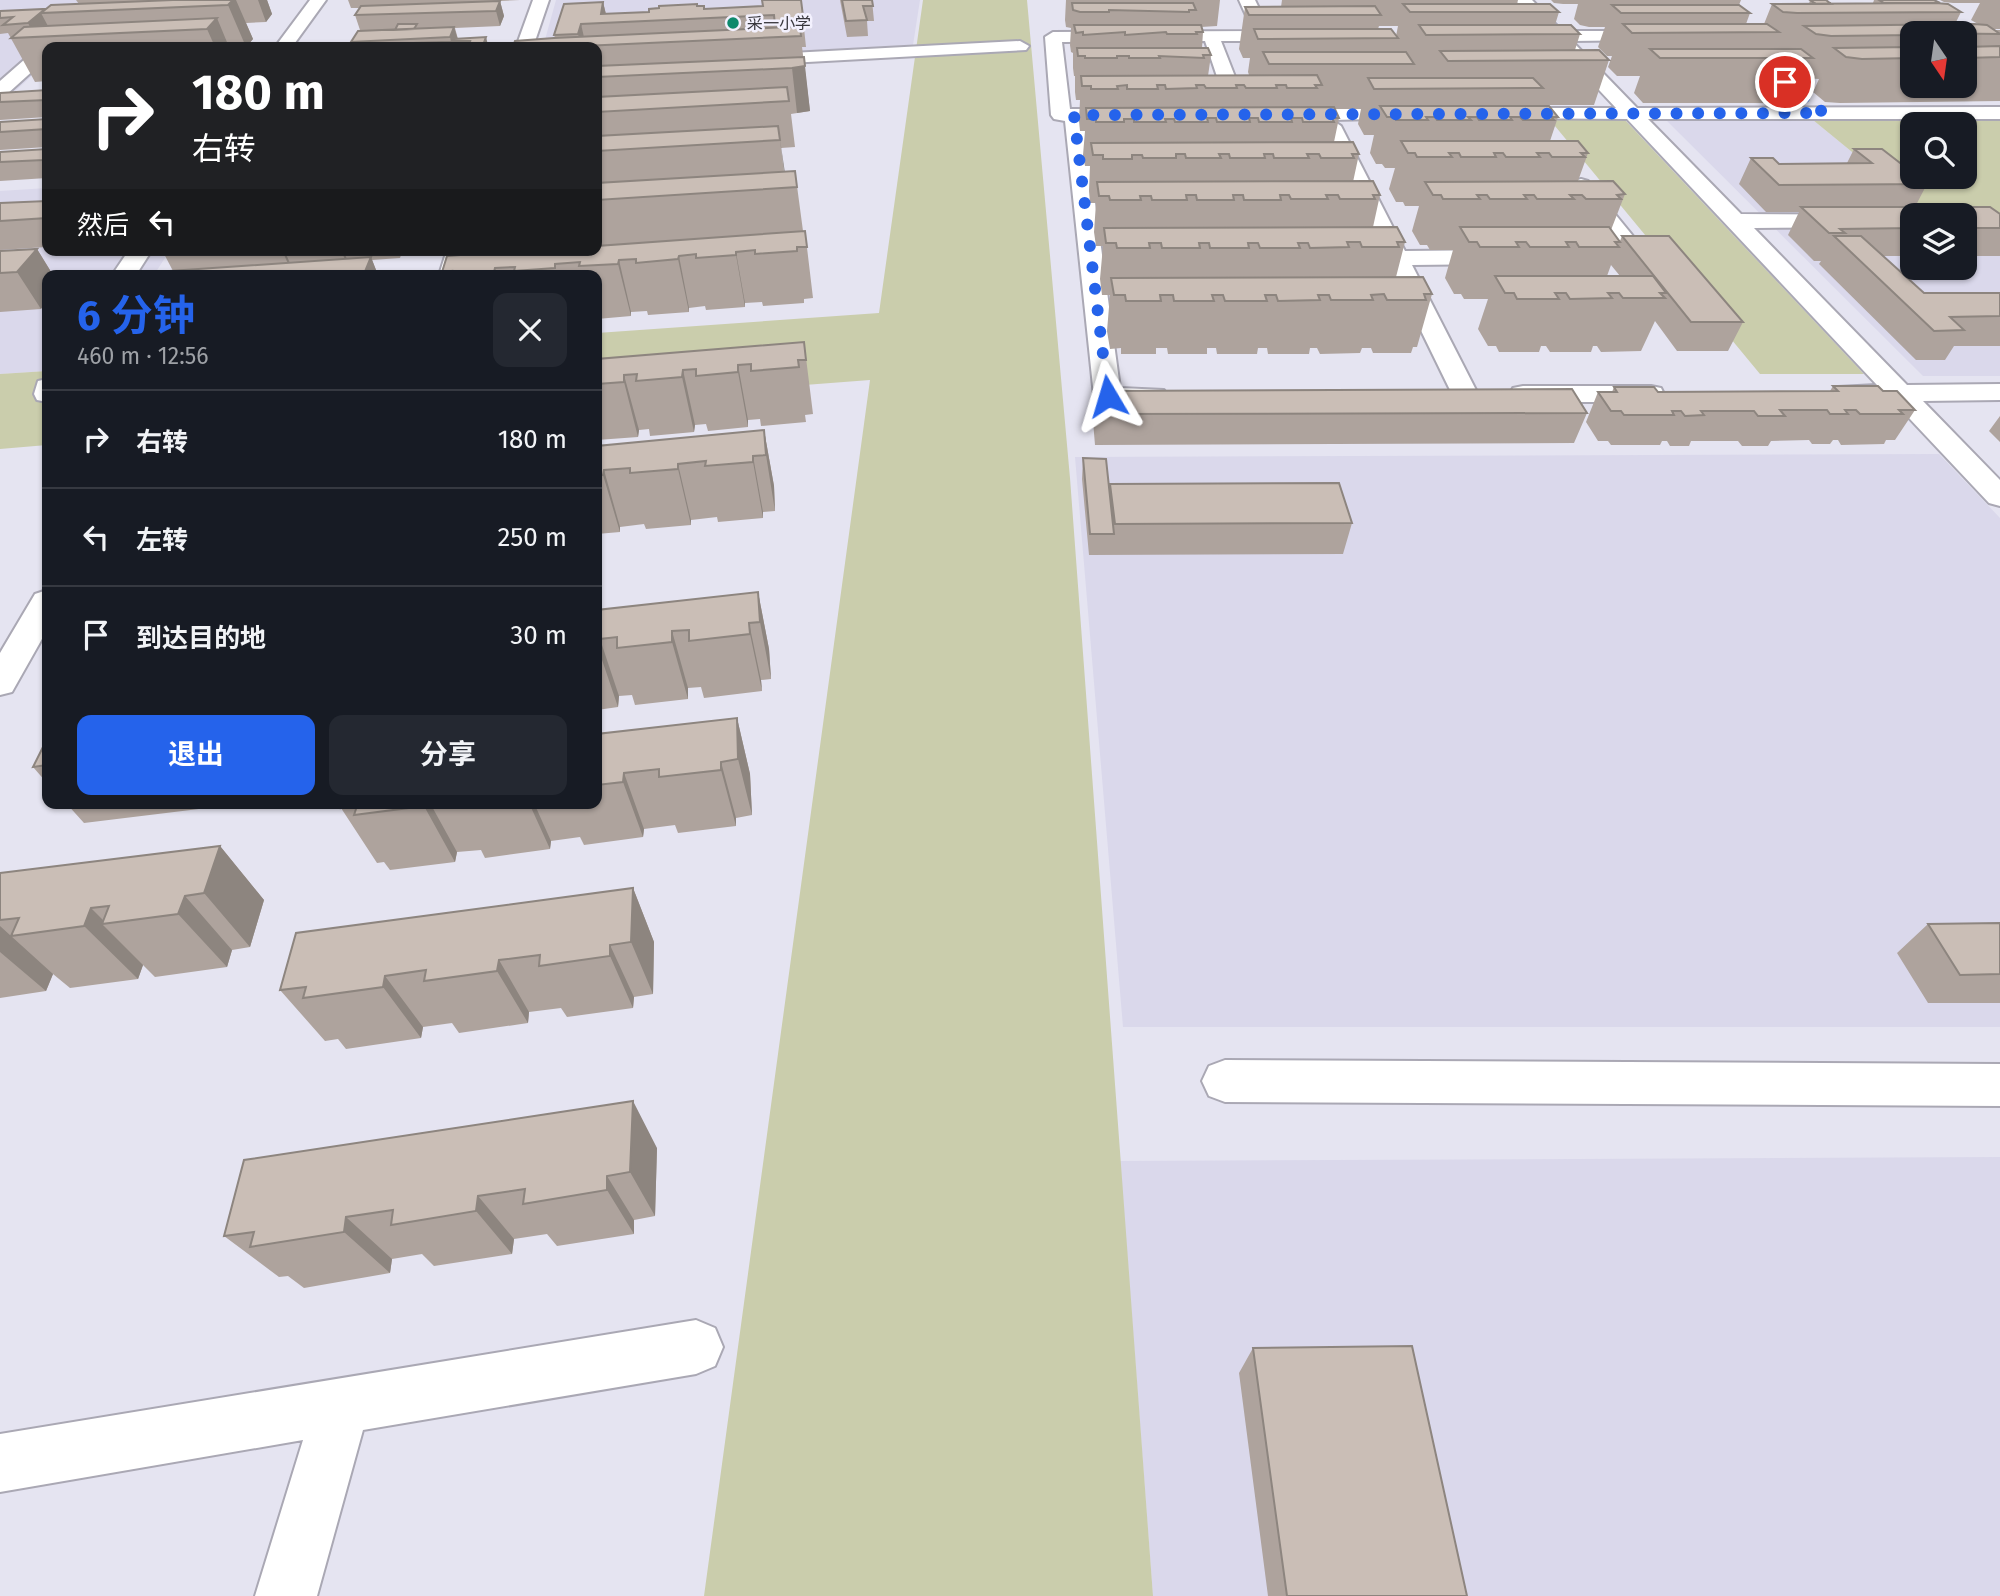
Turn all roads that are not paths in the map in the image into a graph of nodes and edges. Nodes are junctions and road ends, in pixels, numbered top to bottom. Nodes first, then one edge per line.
1 (318, 0) edge
2 (541, 0) edge
3 (1247, 0) edge
4 (1522, 0) edge
5 (1674, 35) edge
6 (1211, 36) junction
7 (1264, 36) junction
8 (1319, 36) edge
9 (1504, 36) edge
10 (1557, 36) junction
11 (287, 42) edge
12 (526, 42) edge
13 (1020, 46) dead end
14 (42, 53) edge
15 (734, 61) edge
16 (0, 91) edge
17 (1410, 92) edge
18 (24, 96) edge
19 (1802, 96) edge
20 (0, 97) edge
21 (1824, 113) junction
22 (2000, 113) edge
23 (1487, 114) edge
24 (1524, 114) junction
25 (1632, 114) junction
26 (1074, 115) junction
27 (1157, 115) edge
28 (1325, 115) junction
29 (1541, 134) edge
30 (1565, 165) edge
31 (1900, 220) edge
32 (1735, 221) junction
33 (1396, 257) junction
34 (1517, 257) edge
35 (1584, 257) edge
36 (1091, 258) junction
37 (1119, 258) edge
38 (1327, 258) edge
39 (2000, 392) edge
40 (1818, 393) edge
41 (1900, 393) junction
42 (1465, 394) junction
43 (1669, 394) edge
44 (1437, 395) edge
45 (1177, 396) edge
46 (2000, 497) edge
47 (42, 610) edge
48 (0, 683) edge
49 (1225, 1081) dead end
50 (2000, 1085) edge
51 (696, 1347) dead end
52 (342, 1406) junction
53 (0, 1463) edge
54 (286, 1596) edge

1 - 11 street
2 - 12 street
3 - 7 street
4 - 10 street
5 - 10 street
6 - 7 street
6 - 26 street
6 - 28 street
7 - 8 street
9 - 10 street
10 - 25 street
13 - 15 street
14 - 16 street
17 - 28 street
18 - 20 street
19 - 21 street
21 - 22 street
21 - 25 street
23 - 24 street
24 - 25 street
24 - 29 street
25 - 32 street
26 - 27 street
26 - 36 street
28 - 33 street
30 - 35 street
31 - 32 street
32 - 41 street
33 - 34 street
33 - 38 street
33 - 42 street
36 - 37 street
36 - 45 street
39 - 41 street
40 - 41 street
41 - 46 street
42 - 43 street
42 - 44 street
47 - 48 street
49 - 50 street
51 - 52 street
52 - 53 street
52 - 54 street

